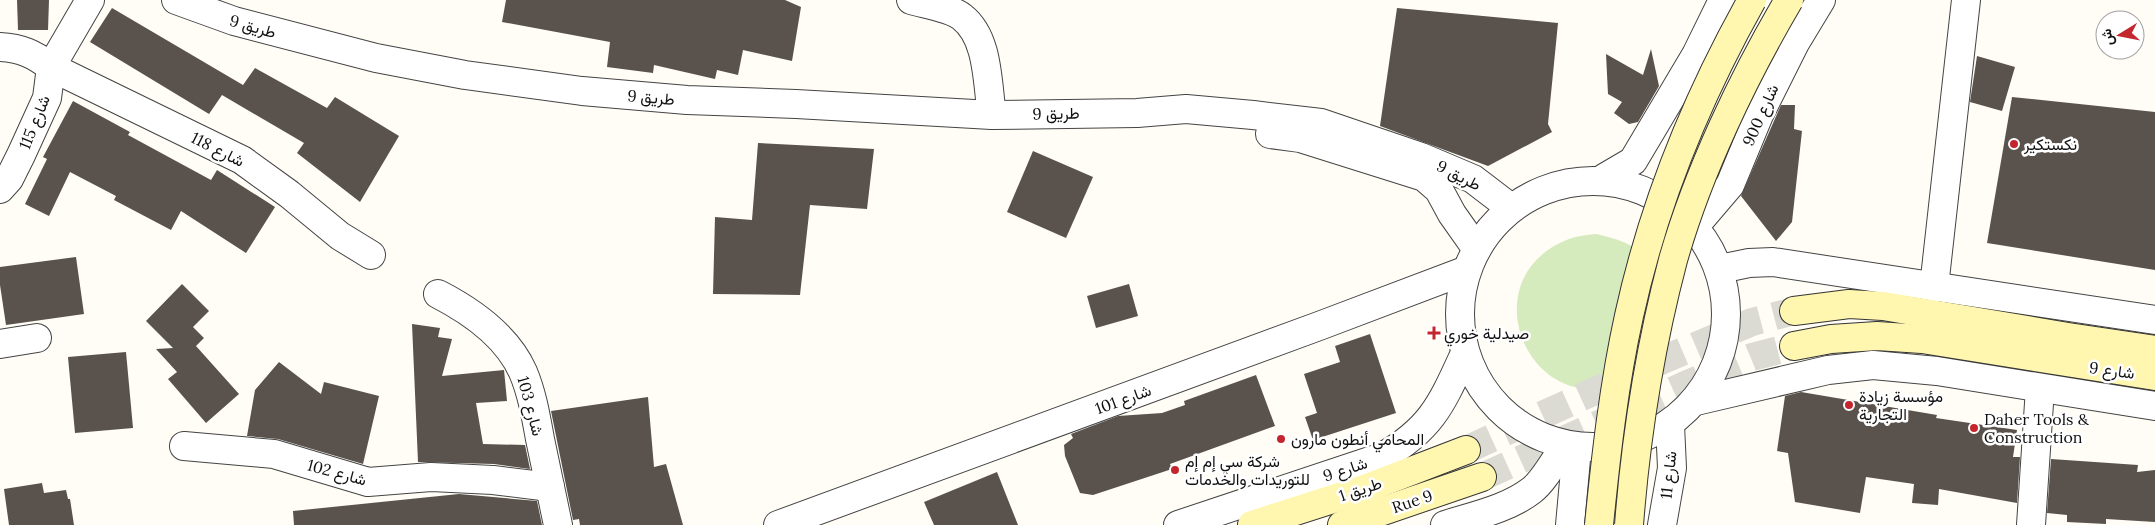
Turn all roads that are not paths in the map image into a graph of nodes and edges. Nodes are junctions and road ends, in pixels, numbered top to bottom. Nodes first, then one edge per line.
1 (90, 0) edge
2 (176, 0) edge
3 (911, 0) edge
4 (1723, 0) edge
5 (1752, 0) edge
6 (1789, 0) edge
7 (1821, 0) edge
8 (1966, 0) edge
9 (0, 47) edge
10 (51, 67) junction
11 (1137, 113) junction
12 (992, 115) junction
13 (1604, 178) junction
14 (0, 189) edge
15 (1511, 208) junction
16 (1695, 226) junction
17 (371, 255) dead end
18 (1471, 259) junction
19 (1720, 269) junction
20 (1934, 287) junction
21 (438, 294) dead end
22 (1794, 311) tunnel mouth
23 (2155, 320) edge
24 (37, 338) dead end
25 (0, 344) edge
26 (1794, 346) tunnel mouth
27 (2155, 350) edge
28 (1465, 353) junction
29 (2155, 376) edge
30 (2040, 388) junction
31 (1696, 400) junction
32 (2155, 406) edge
33 (1670, 424) junction
34 (184, 446) dead end
35 (1571, 447) junction
36 (1466, 450) tunnel mouth
37 (1482, 477) tunnel mouth
38 (550, 487) junction
39 (558, 525) edge
40 (778, 525) edge
41 (1178, 525) edge
42 (1252, 525) edge
43 (1342, 525) edge
44 (1445, 525) edge
45 (1570, 525) edge
46 (1599, 525) edge
47 (1629, 525) edge
48 (1662, 525) edge
49 (2031, 525) edge

1 - 10 street, شارع 115
2 - 12 street, طريق 9
3 - 12 street
4 - 13 street
5 - 46 main road, bridge
6 - 47 main road, bridge
7 - 16 street, شارع 900
8 - 20 street
9 - 10 street, شارع 118
10 - 14 street, شارع 115
10 - 17 street, شارع 118
11 - 12 street, طريق 9
11 - 15 street, طريق 9
11 - 18 street, طريق 9
13 - 15 street
13 - 16 street
15 - 18 street
16 - 19 street
18 - 28 street
18 - 40 street, شارع 101
19 - 20 street
19 - 31 street
20 - 23 street
21 - 38 street, شارع 103
22 - 27 main road
24 - 25 street
26 - 29 main road, شارع 9
28 - 35 street
28 - 41 street, شارع 9
30 - 31 street
30 - 32 street
30 - 49 street
31 - 33 street
33 - 35 street
33 - 48 street, شارع 11
34 - 38 street, شارع 102
35 - 44 street
35 - 45 street
36 - 42 main road, طريق 1
37 - 43 main road, Rue 9
38 - 39 street, شارع 103

